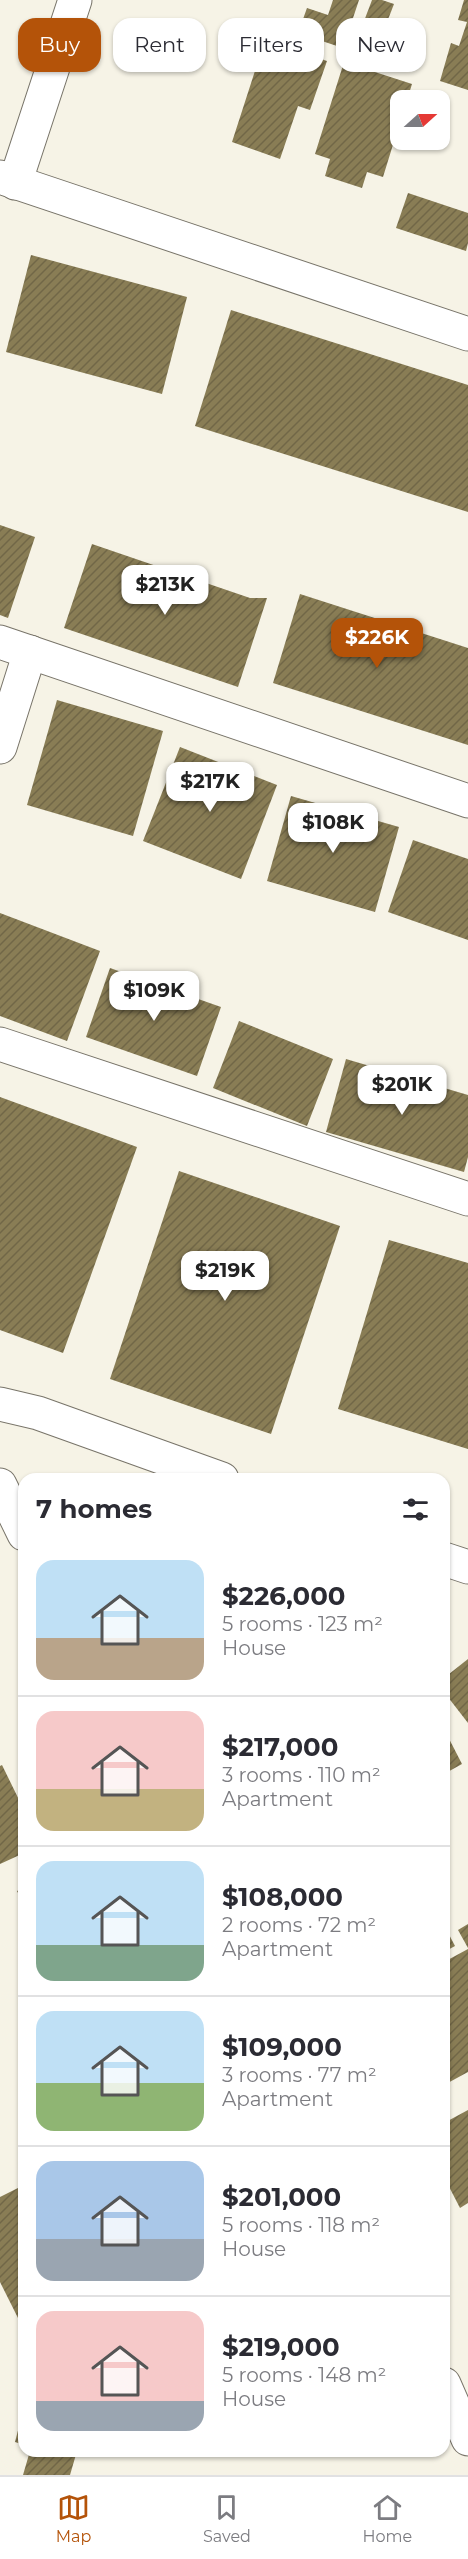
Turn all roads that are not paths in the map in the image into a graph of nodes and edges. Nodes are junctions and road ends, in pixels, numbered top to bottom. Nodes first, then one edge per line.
1 (75, 0) edge
2 (8, 180) edge
3 (468, 334) edge
4 (15, 647) edge
5 (0, 747) edge
6 (468, 801) edge
7 (0, 1044) edge
8 (468, 1199) edge
9 (0, 1404) edge
10 (205, 1473) edge
11 (0, 1485) edge
12 (18, 1522) edge
13 (450, 1560) edge
14 (468, 1567) edge
15 (450, 2398) edge
16 (468, 2439) edge

1 - 2 street
2 - 3 street
4 - 5 street
4 - 6 street
7 - 8 street
9 - 10 street
11 - 12 street
13 - 14 street
15 - 16 street

